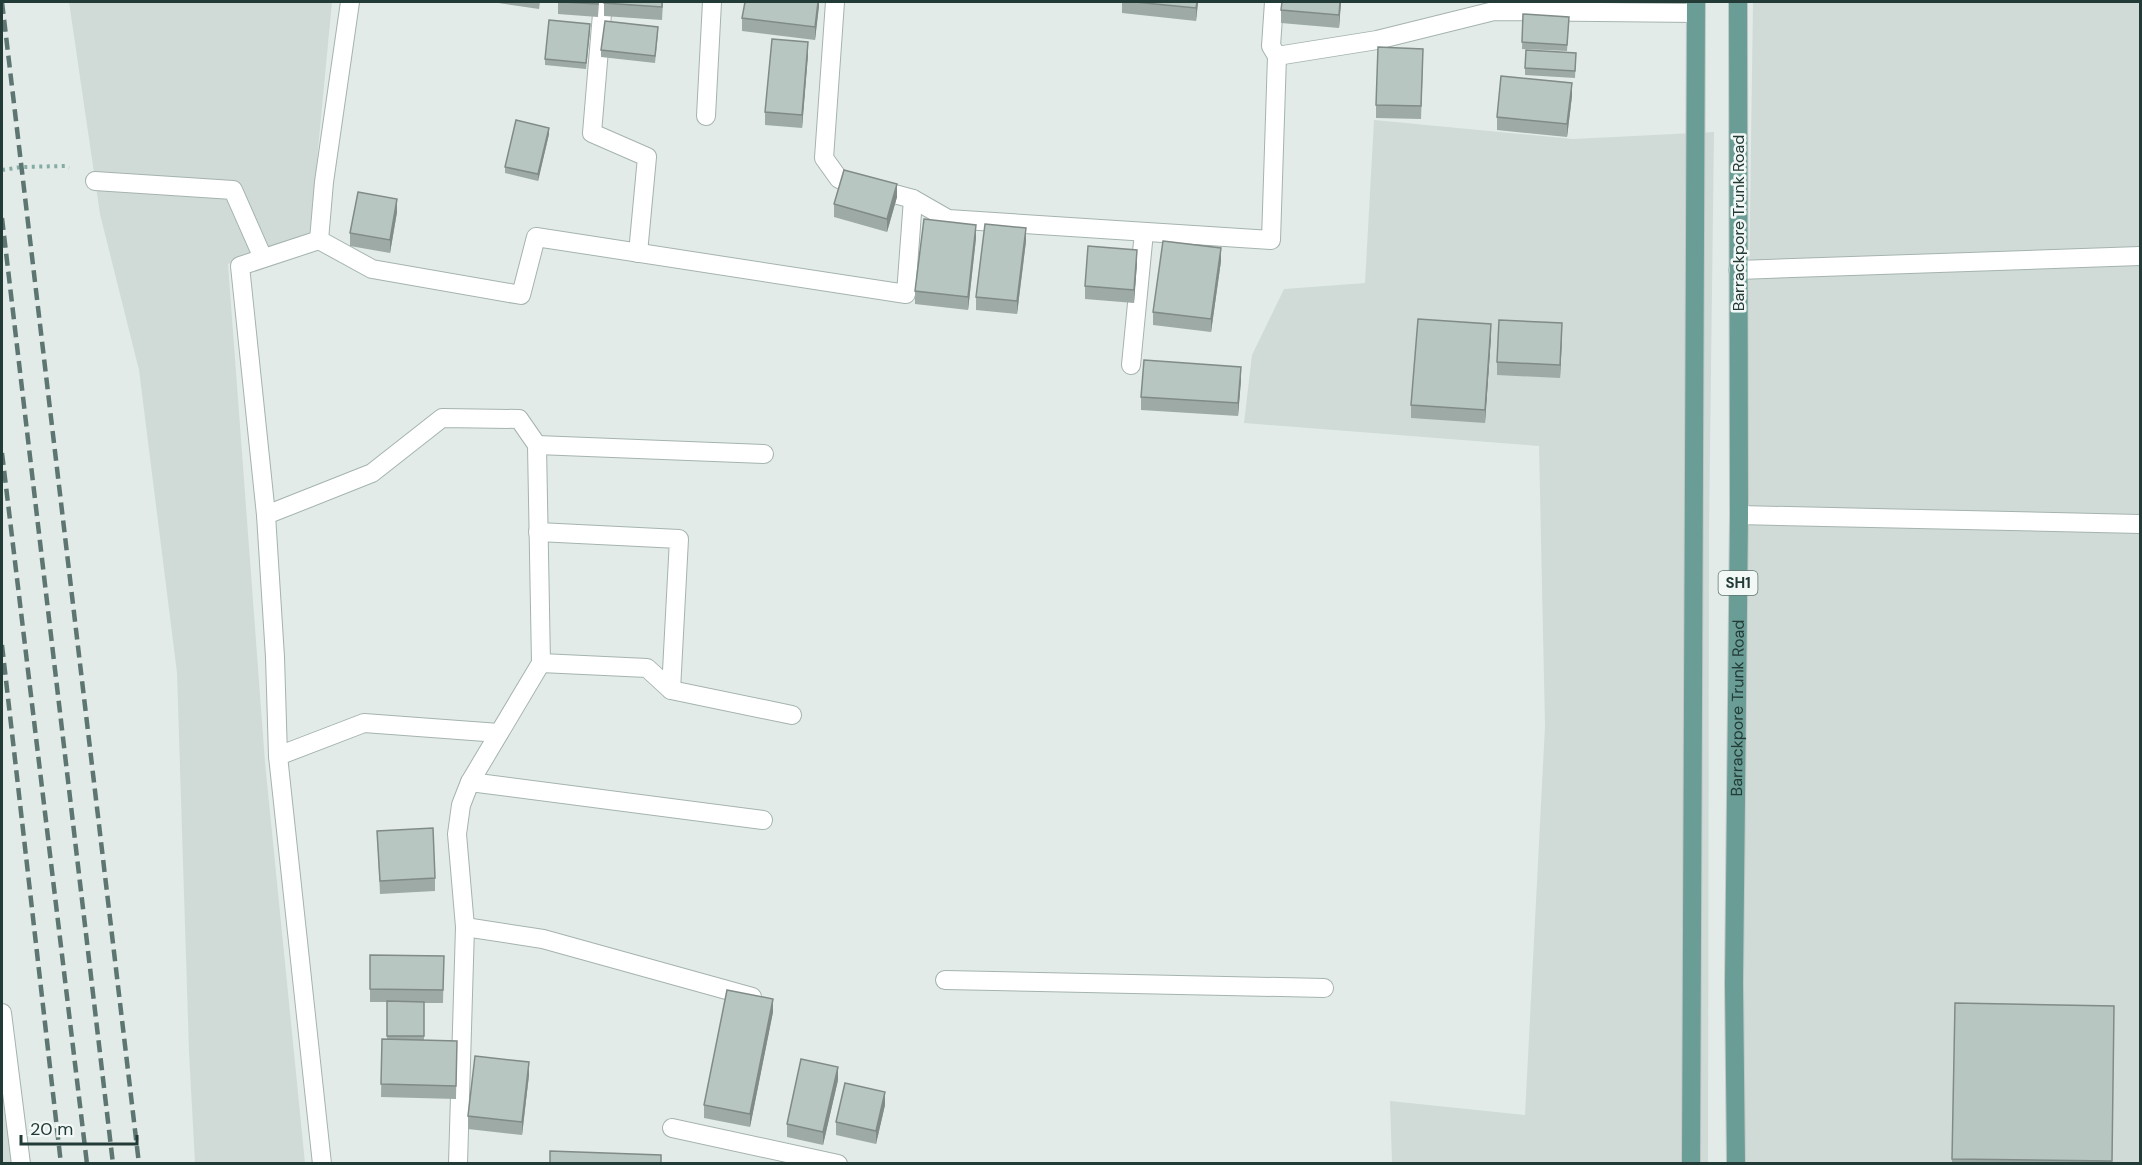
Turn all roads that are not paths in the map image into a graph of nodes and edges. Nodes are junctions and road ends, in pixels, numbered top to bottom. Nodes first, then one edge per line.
1 (350, 2) edge
2 (603, 2) edge
3 (712, 2) edge
4 (835, 2) edge
5 (1274, 2) edge
6 (1738, 2) edge
7 (1696, 7) edge
8 (1277, 56) junction
9 (706, 116) dead end
10 (95, 181) road end
11 (913, 199) junction
12 (1144, 232) junction
13 (319, 240) junction
14 (638, 253) junction
15 (2140, 256) edge
16 (263, 258) junction
17 (1738, 270) junction
18 (1131, 366) dead end
19 (537, 445) junction
20 (765, 454) dead end
21 (266, 514) junction
22 (1739, 515) junction
23 (2140, 524) edge
24 (538, 532) junction
25 (541, 663) junction
26 (671, 690) junction
27 (792, 716) dead end
28 (499, 733) junction
29 (278, 756) junction
30 (470, 782) junction
31 (763, 820) dead end
32 (465, 927) junction
33 (945, 980) dead end
34 (1324, 988) dead end
35 (768, 1001) edge
36 (2, 1013) edge
37 (672, 1128) dead end
38 (21, 1164) edge
39 (322, 1164) edge
40 (458, 1164) edge
41 (837, 1164) edge
42 (1691, 1164) edge
43 (1736, 1164) edge

1 - 13 street
2 - 14 street
3 - 9 street
4 - 11 street
5 - 8 street
6 - 17 main road, Barrackpore Trunk Road / SH1
7 - 8 street
7 - 42 main road
8 - 12 street
10 - 16 street
11 - 12 street
11 - 14 street
12 - 18 street
13 - 14 street
13 - 16 street
15 - 17 street
16 - 21 street
17 - 22 main road, Barrackpore Trunk Road / SH1
19 - 20 street
19 - 21 street
19 - 24 street
21 - 29 street
22 - 23 street
22 - 43 main road, Barrackpore Trunk Road / SH1
24 - 25 street
24 - 26 street
25 - 26 street
25 - 28 street
26 - 27 street
28 - 29 street
28 - 30 street
29 - 39 street
30 - 31 street
30 - 32 street
32 - 35 street
32 - 40 street
33 - 34 street
36 - 38 street
37 - 41 street

